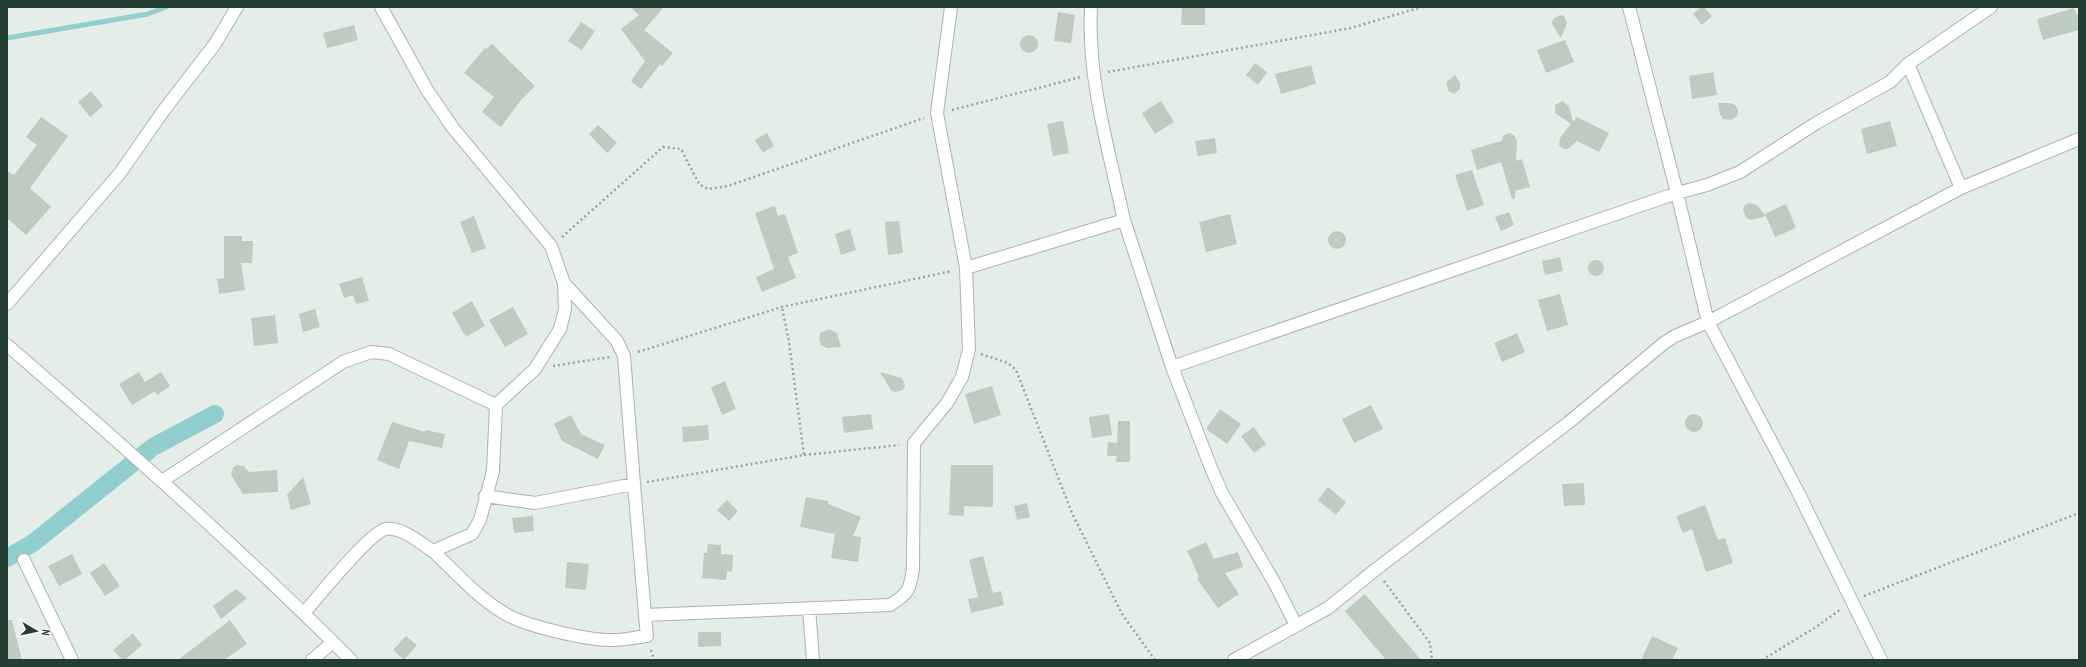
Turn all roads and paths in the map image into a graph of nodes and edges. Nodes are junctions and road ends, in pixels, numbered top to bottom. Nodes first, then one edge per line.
1 (381, 7) edge
2 (951, 7) edge
3 (1091, 7) edge
4 (1422, 7) edge
5 (1629, 7) edge
6 (1991, 7) edge
7 (238, 9) edge
8 (1908, 64) junction
9 (1093, 75) junction
10 (937, 113) junction
11 (2079, 139) edge
12 (1961, 188) junction
13 (1677, 194) junction
14 (1124, 220) junction
15 (551, 246) junction
16 (966, 268) junction
17 (564, 284) junction
18 (7, 304) edge
19 (782, 307) junction
20 (1708, 322) junction
21 (7, 345) edge
22 (969, 350) junction
23 (624, 356) junction
24 (1172, 367) junction
25 (535, 369) junction
26 (496, 405) junction
27 (914, 443) junction
28 (804, 455) junction
29 (162, 481) junction
30 (634, 484) junction
31 (485, 496) junction
32 (2079, 513) edge
33 (433, 551) junction
34 (24, 560) dead end
35 (1375, 570) junction
36 (1852, 601) junction
37 (809, 608) junction
38 (304, 613) junction
39 (644, 615) junction
40 (1296, 625) junction
41 (333, 642) junction
42 (72, 660) edge
43 (312, 660) edge
44 (351, 660) edge
45 (813, 660) edge
46 (1155, 660) edge
47 (1234, 660) edge
48 (1432, 660) edge
49 (1762, 660) edge
50 (1881, 660) edge

1 - 15 street
2 - 10 street
3 - 9 street
4 - 9 path
5 - 13 street
6 - 8 street
7 - 18 street
8 - 12 street
8 - 13 street
9 - 10 path
9 - 14 street
10 - 15 path
10 - 16 street
11 - 12 street
12 - 20 street
13 - 20 street
13 - 24 street
14 - 16 street
14 - 24 street
15 - 17 street
16 - 19 path
16 - 22 street
17 - 23 street
17 - 25 street
19 - 23 path
19 - 28 path
20 - 35 street
20 - 36 street
21 - 29 street
22 - 27 street
22 - 46 path
23 - 25 path
23 - 30 street
24 - 40 street
25 - 26 street
26 - 29 street
26 - 31 street
27 - 28 path
27 - 37 street
28 - 30 path
29 - 38 street
30 - 31 street
30 - 39 street
31 - 33 street
32 - 36 path
33 - 38 street
33 - 39 street
34 - 42 street
35 - 40 street
35 - 48 path
36 - 49 path
36 - 50 street
37 - 39 street
37 - 45 street
38 - 41 street
40 - 47 street
41 - 43 street
41 - 44 street

